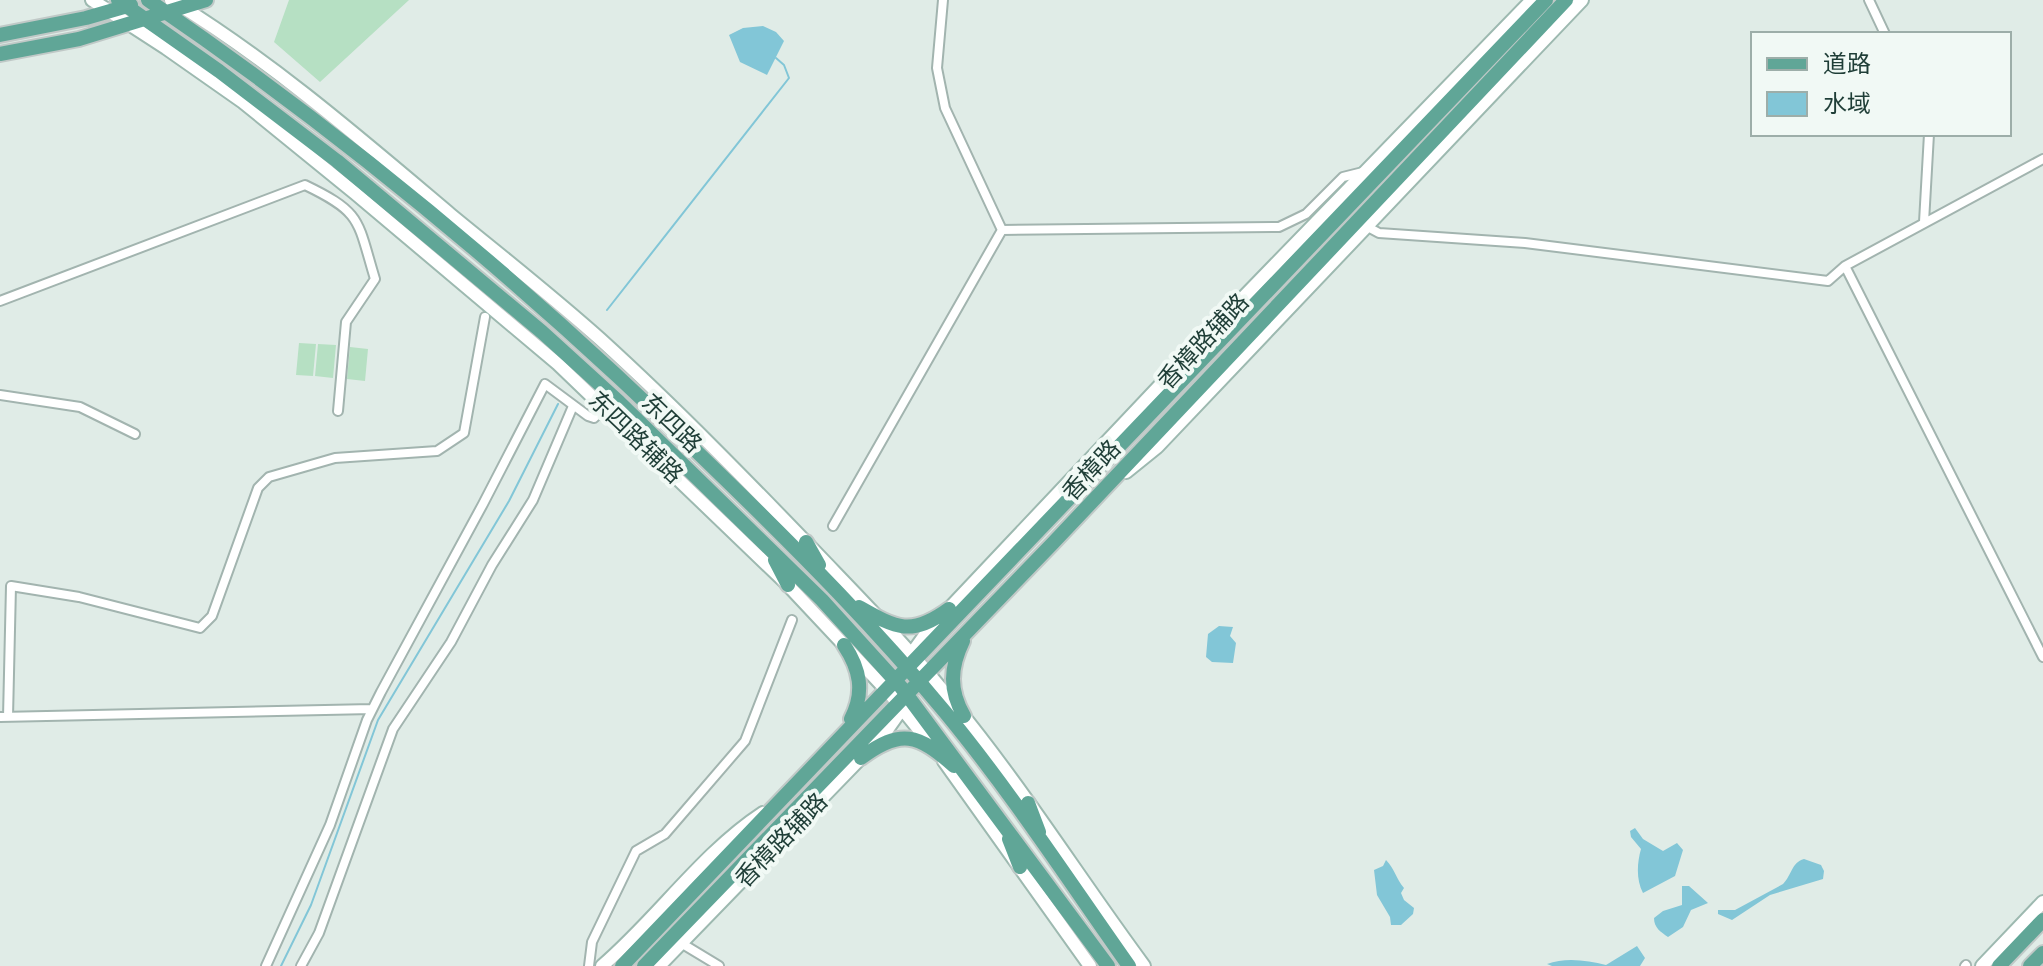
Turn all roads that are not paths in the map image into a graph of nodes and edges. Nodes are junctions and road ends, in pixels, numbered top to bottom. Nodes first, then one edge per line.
1 (92, 0) edge
2 (147, 0) edge
3 (206, 0) edge
4 (943, 0) edge
5 (1532, 0) edge
6 (1546, 0) edge
7 (1566, 0) edge
8 (1582, 0) edge
9 (1869, 0) edge
10 (118, 6) edge
11 (173, 6) edge
12 (145, 19) junction
13 (129, 24) junction
14 (1884, 32) edge
15 (0, 35) edge
16 (0, 54) edge
17 (1441, 110) junction
18 (1402, 135) junction
19 (1929, 136) edge
20 (2043, 159) edge
21 (1368, 170) junction
22 (1924, 222) junction
23 (1366, 226) junction
24 (1002, 230) junction
25 (1845, 266) junction
26 (0, 301) edge
27 (485, 317) dead end
28 (0, 395) edge
29 (573, 406) junction
30 (605, 406) junction
31 (338, 411) dead end
32 (135, 434) dead end
33 (1105, 488) junction
34 (833, 526) dead end
35 (806, 542) junction
36 (769, 549) junction
37 (826, 580) junction
38 (788, 585) junction
39 (841, 595) junction
40 (949, 609) junction
41 (880, 619) junction
42 (792, 620) dead end
43 (969, 629) junction
44 (844, 645) junction
45 (2043, 657) edge
46 (910, 662) junction
47 (922, 679) junction
48 (892, 683) junction
49 (904, 701) junction
50 (372, 709) junction
51 (964, 716) junction
52 (4, 717) edge
53 (839, 738) junction
54 (935, 749) junction
55 (861, 758) junction
56 (975, 784) junction
57 (1028, 803) junction
58 (773, 807) junction
59 (1001, 820) junction
60 (1046, 851) junction
61 (1020, 867) junction
62 (2043, 902) edge
63 (2043, 920) edge
64 (681, 943) junction
65 (2043, 953) edge
66 (266, 966) edge
67 (301, 966) edge
68 (589, 966) edge
69 (602, 966) edge
70 (622, 966) edge
71 (644, 966) edge
72 (659, 966) edge
73 (719, 966) edge
74 (1090, 966) edge
75 (1108, 966) edge
76 (1129, 966) edge
77 (1144, 966) edge
78 (1982, 966) edge
79 (1999, 966) edge
80 (2030, 966) edge

1 - 10 main road, 东四路辅路
2 - 10 main road
2 - 11 main road, 东四路
3 - 11 main road
4 - 24 street
5 - 18 main road, 香樟路辅路
6 - 17 main road, 香樟路
7 - 33 main road, 香樟路
8 - 23 main road
9 - 14 street
10 - 12 main road, 东四路
10 - 13 main road, 东四路辅路
10 - 15 main road
11 - 12 main road
11 - 35 main road, 东四路辅路
11 - 37 main road, 东四路
12 - 13 main road
12 - 36 main road, 东四路
13 - 16 main road
13 - 30 main road, 东四路辅路
17 - 18 main road
17 - 46 main road, 香樟路
18 - 21 main road, 香樟路辅路
19 - 22 street
20 - 22 street
21 - 24 street
21 - 40 main road, 香樟路辅路
22 - 25 street
23 - 25 street
23 - 33 main road
24 - 34 street
25 - 45 street
26 - 31 street
27 - 52 street
28 - 32 street
29 - 30 street
29 - 50 street
29 - 67 street
30 - 38 main road, 东四路辅路
33 - 43 main road, 香樟路
35 - 37 main road
35 - 41 main road, 东四路辅路
36 - 38 main road
36 - 48 main road, 东四路
37 - 39 main road, 东四路
38 - 44 main road, 东四路辅路
39 - 41 main road
39 - 46 main road, 东四路
40 - 41 main road
40 - 46 main road, 香樟路辅路
41 - 46 main road, 东四路辅路
42 - 68 street
43 - 47 main road, 香樟路
43 - 51 main road
44 - 48 main road, 东四路辅路
44 - 53 main road
46 - 47 main road, 东四路
46 - 48 main road, 香樟路
47 - 49 main road, 香樟路
47 - 51 main road
47 - 60 main road, 东四路
48 - 49 main road, 东四路
48 - 53 main road, 香樟路
49 - 54 main road
49 - 55 main road, 香樟路辅路
49 - 56 main road, 东四路
49 - 71 main road, 香樟路
50 - 52 street
50 - 66 street
51 - 57 main road
53 - 58 main road, 香樟路
54 - 55 main road
54 - 56 main road
54 - 61 main road
55 - 64 main road, 香樟路辅路
56 - 59 main road, 东四路
57 - 60 main road
57 - 77 main road
58 - 69 main road, 香樟路
58 - 70 main road, 香樟路
59 - 61 main road
59 - 75 main road, 东四路
60 - 76 main road, 东四路
61 - 74 main road
62 - 78 main road
63 - 79 main road
64 - 72 main road, 香樟路辅路
64 - 73 street
65 - 80 main road

